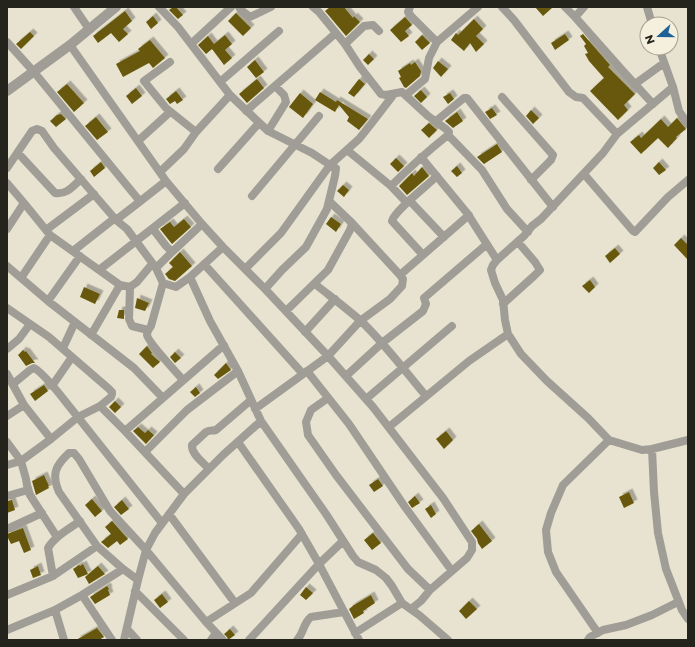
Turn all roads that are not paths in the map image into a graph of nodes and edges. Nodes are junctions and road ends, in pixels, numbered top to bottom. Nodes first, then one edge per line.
1 (74, 7) edge
2 (116, 7) edge
3 (159, 7) edge
4 (231, 7) edge
5 (239, 7) edge
6 (271, 7) edge
7 (313, 7) edge
8 (478, 7) edge
9 (502, 7) edge
10 (565, 7) edge
11 (584, 7) edge
12 (407, 8) edge
13 (575, 17) junction
14 (89, 29) junction
15 (278, 31) dead end
16 (379, 32) dead end
17 (336, 33) junction
18 (7, 42) edge
19 (437, 42) junction
20 (191, 44) junction
21 (345, 44) junction
22 (70, 45) junction
23 (662, 56) edge
24 (170, 62) dead end
25 (664, 63) junction
26 (34, 72) junction
27 (220, 82) junction
28 (634, 84) junction
29 (275, 86) junction
30 (673, 87) junction
31 (7, 91) edge
32 (394, 94) junction
33 (230, 95) junction
34 (406, 95) junction
35 (502, 97) dead end
36 (653, 104) junction
37 (246, 111) junction
38 (170, 112) junction
39 (319, 116) dead end
40 (436, 121) junction
41 (259, 123) junction
42 (688, 124) edge
43 (268, 131) junction
44 (196, 132) junction
45 (617, 134) junction
46 (448, 135) junction
47 (138, 141) junction
48 (294, 145) junction
49 (347, 150) junction
50 (18, 153) junction
51 (421, 157) junction
52 (330, 165) junction
53 (7, 168) edge
54 (218, 169) dead end
55 (160, 172) junction
56 (584, 174) junction
57 (437, 176) junction
58 (81, 179) junction
59 (531, 180) junction
60 (688, 180) edge
61 (166, 181) junction
62 (7, 183) edge
63 (391, 186) junction
64 (94, 194) junction
65 (252, 196) dead end
66 (329, 201) junction
67 (408, 202) junction
68 (24, 203) junction
69 (138, 203) junction
70 (185, 203) junction
71 (553, 207) junction
72 (469, 216) junction
73 (115, 219) junction
74 (352, 223) junction
75 (202, 224) junction
76 (152, 228) junction
77 (7, 229) edge
78 (528, 232) junction
79 (48, 233) junction
80 (444, 237) junction
81 (135, 241) junction
82 (518, 242) junction
83 (487, 244) junction
84 (223, 247) junction
85 (172, 252) junction
86 (76, 254) junction
87 (423, 255) junction
88 (497, 260) junction
89 (204, 264) junction
90 (7, 266) edge
91 (154, 266) junction
92 (245, 269) junction
93 (99, 270) junction
94 (400, 275) junction
95 (190, 277) junction
96 (21, 278) junction
97 (163, 283) junction
98 (315, 284) junction
99 (120, 285) junction
100 (130, 287) junction
101 (265, 289) junction
102 (335, 299) junction
103 (48, 301) junction
104 (503, 304) junction
105 (7, 308) edge
106 (286, 311) junction
107 (360, 321) junction
108 (74, 322) junction
109 (30, 324) junction
110 (452, 326) dead end
111 (148, 330) junction
112 (305, 332) junction
113 (508, 334) junction
114 (91, 335) junction
115 (224, 344) junction
116 (382, 344) junction
117 (63, 348) junction
118 (7, 349) edge
119 (328, 356) junction
120 (72, 357) junction
121 (403, 368) junction
122 (238, 371) junction
123 (305, 373) junction
124 (346, 376) junction
125 (9, 380) edge
126 (183, 380) junction
127 (52, 386) junction
128 (426, 396) junction
129 (162, 398) junction
130 (328, 398) junction
131 (366, 399) junction
132 (251, 400) junction
133 (24, 405) junction
134 (100, 406) junction
135 (255, 409) junction
136 (7, 416) edge
137 (78, 417) junction
138 (261, 421) junction
139 (388, 427) junction
140 (125, 431) junction
141 (51, 439) junction
142 (609, 440) junction
143 (688, 440) edge
144 (7, 442) edge
145 (238, 442) junction
146 (652, 449) junction
147 (145, 452) junction
148 (21, 461) junction
149 (7, 466) edge
150 (209, 469) junction
151 (28, 490) junction
152 (184, 494) junction
153 (7, 496) edge
154 (42, 513) junction
155 (169, 514) junction
156 (80, 521) junction
157 (162, 523) junction
158 (7, 529) edge
159 (302, 534) junction
160 (57, 537) junction
161 (343, 541) junction
162 (97, 546) junction
163 (146, 550) junction
164 (319, 564) junction
165 (123, 569) junction
166 (452, 571) junction
167 (53, 576) junction
168 (138, 580) junction
169 (430, 590) junction
170 (135, 591) junction
171 (7, 595) edge
172 (82, 595) junction
173 (678, 602) junction
174 (235, 603) junction
175 (402, 603) junction
176 (411, 609) junction
177 (55, 610) junction
178 (344, 612) junction
179 (688, 619) edge
180 (206, 622) junction
181 (127, 629) junction
182 (7, 630) edge
183 (216, 633) junction
184 (598, 633) junction
185 (357, 636) edge
186 (301, 639) edge
187 (64, 640) edge
188 (112, 640) edge
189 (124, 640) edge
190 (137, 640) edge
191 (184, 640) edge
192 (211, 640) edge
193 (223, 640) edge
194 (249, 640) edge
195 (448, 640) edge
196 (588, 640) edge

1 - 14 street
2 - 14 street
3 - 20 street
4 - 20 street
5 - 6 street
7 - 17 street
8 - 19 street
9 - 45 street
10 - 13 street
11 - 13 street
12 - 19 street
13 - 28 street
14 - 22 street
15 - 27 street
16 - 21 street
17 - 21 street
17 - 29 street
18 - 26 street
19 - 34 street
20 - 27 street
21 - 32 street
22 - 26 street
22 - 47 street
23 - 25 street
24 - 38 street
25 - 28 street
25 - 30 street
26 - 31 street
26 - 69 street
27 - 33 street
28 - 36 street
29 - 37 street
29 - 43 street
30 - 36 street
30 - 42 street
32 - 34 street
32 - 49 street
33 - 37 street
33 - 44 street
34 - 40 street
35 - 59 street
36 - 45 street
37 - 41 street
38 - 44 street
38 - 47 street
39 - 48 street
40 - 46 street
40 - 59 street
41 - 43 street
41 - 54 street
43 - 48 street
44 - 55 street
45 - 56 street
46 - 51 street
46 - 78 street
47 - 55 street
48 - 52 street
48 - 65 street
49 - 52 street
49 - 63 street
50 - 53 street
50 - 58 street
50 - 58 street
51 - 57 street
51 - 63 street
52 - 66 street
52 - 92 street
55 - 61 street
56 - 60 street
56 - 71 street
57 - 67 street
57 - 72 street
58 - 64 street
59 - 71 street
61 - 69 street
61 - 70 street
62 - 68 street
63 - 67 street
64 - 73 street
64 - 79 street
66 - 74 street
66 - 101 street
67 - 80 street
67 - 87 street
68 - 77 street
68 - 79 street
69 - 73 street
70 - 75 street
70 - 76 street
71 - 78 street
72 - 80 street
72 - 83 street
73 - 81 street
73 - 86 street
74 - 94 street
74 - 98 street
75 - 84 street
75 - 85 street
76 - 81 street
76 - 85 street
78 - 82 street
79 - 86 street
79 - 96 street
80 - 87 street
81 - 91 street
81 - 93 street
82 - 88 street
82 - 104 street
83 - 88 street
83 - 116 street
84 - 89 street
84 - 92 street
85 - 91 street
86 - 93 street
86 - 103 street
87 - 94 street
88 - 104 street
89 - 95 street
89 - 123 street
90 - 96 street
91 - 97 street
91 - 100 street
92 - 101 street
93 - 99 street
94 - 107 street
95 - 97 street
95 - 115 street
96 - 103 street
97 - 111 street
98 - 102 street
98 - 106 street
99 - 100 street
99 - 114 street
100 - 111 street
101 - 106 street
102 - 107 street
102 - 112 street
103 - 108 street
104 - 113 street
105 - 109 street
106 - 112 street
107 - 116 street
107 - 119 street
108 - 114 street
108 - 117 street
109 - 117 street
109 - 118 street
110 - 121 street
111 - 126 street
112 - 119 street
113 - 128 street
113 - 142 street
114 - 129 street
115 - 122 street
115 - 126 street
116 - 121 street
116 - 124 street
117 - 120 street
119 - 123 street
119 - 124 street
120 - 127 street
120 - 134 street
121 - 128 street
121 - 131 street
122 - 132 street
122 - 147 street
123 - 130 street
123 - 135 street
124 - 131 street
125 - 127 street
125 - 133 street
126 - 129 street
127 - 137 street
128 - 139 street
129 - 140 street
130 - 166 street
130 - 169 street
131 - 139 street
132 - 135 street
132 - 150 street
133 - 136 street
133 - 141 street
134 - 137 street
134 - 140 street
135 - 138 street
137 - 141 street
137 - 157 street
138 - 145 street
138 - 161 street
139 - 166 street
140 - 147 street
141 - 148 street
142 - 146 street
142 - 184 street
143 - 146 street
144 - 148 street
145 - 150 street
145 - 159 street
146 - 173 street
147 - 152 street
148 - 149 street
148 - 151 street
150 - 152 street
151 - 153 street
151 - 154 street
152 - 155 street
154 - 158 street
154 - 160 street
155 - 157 street
155 - 174 street
156 - 160 street
156 - 162 street
156 - 163 street
157 - 163 street
159 - 164 street
159 - 174 street
160 - 167 street
161 - 164 street
161 - 175 street
162 - 165 street
162 - 167 street
163 - 168 street
163 - 180 street
164 - 178 street
164 - 194 street
165 - 168 street
165 - 172 street
166 - 169 street
167 - 171 street
168 - 170 street
169 - 176 street
170 - 181 street
170 - 191 street
172 - 177 street
172 - 188 street
173 - 179 street
173 - 184 street
174 - 180 street
175 - 176 street
175 - 185 street
176 - 195 street
177 - 182 street
177 - 187 street
178 - 185 street
178 - 186 street
180 - 183 street
181 - 189 street
181 - 190 street
183 - 192 street
183 - 193 street
184 - 196 street

